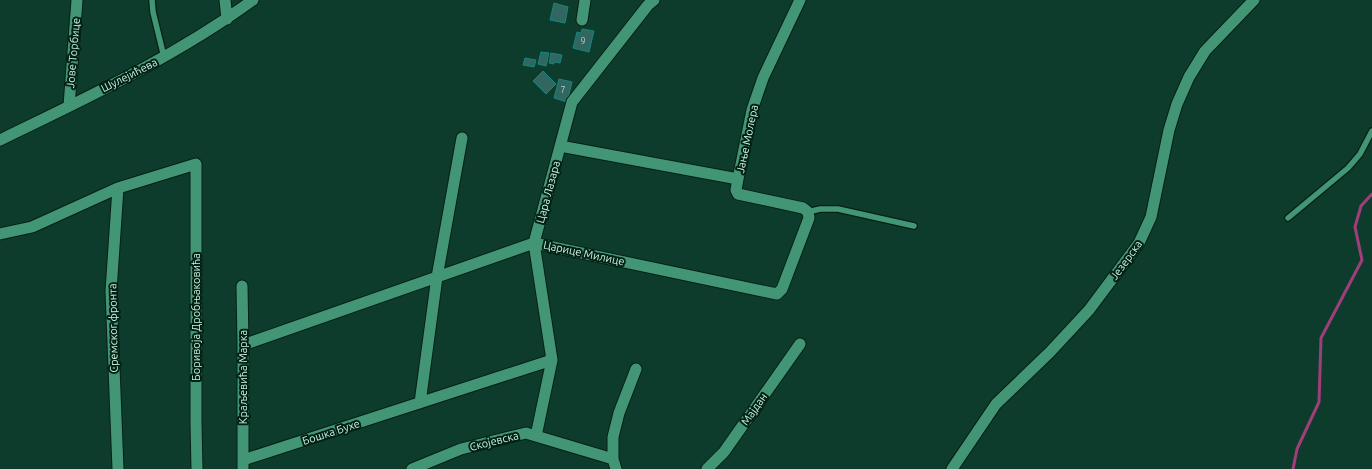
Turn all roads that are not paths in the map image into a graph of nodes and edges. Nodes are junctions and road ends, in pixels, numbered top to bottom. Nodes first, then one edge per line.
1 (77, 0) edge
2 (152, 0) edge
3 (226, 0) edge
4 (253, 0) edge
5 (585, 0) edge
6 (800, 0) edge
7 (1254, 0) edge
8 (649, 2) edge
9 (227, 19) junction
10 (582, 20) dead end
11 (164, 57) junction
12 (69, 106) junction
13 (1372, 132) edge
14 (462, 138) dead end
15 (0, 140) edge
16 (0, 144) edge
17 (560, 146) junction
18 (738, 179) junction
19 (118, 188) junction
20 (808, 212) junction
21 (1288, 218) dead end
22 (914, 226) dead end
23 (0, 234) edge
24 (534, 243) junction
25 (437, 277) junction
26 (242, 286) dead end
27 (243, 345) junction
28 (799, 345) dead end
29 (552, 360) junction
30 (636, 369) dead end
31 (420, 403) junction
32 (536, 436) junction
33 (614, 464) edge
34 (243, 465) edge
35 (118, 469) edge
36 (197, 469) edge
37 (412, 469) edge
38 (707, 469) edge
39 (952, 469) edge

1 - 12 street, Јове Торбице
2 - 11 lane
3 - 9 street
4 - 9 street, Шулејићева
5 - 10 street
6 - 18 street, Јање Молера
7 - 39 street, Језерска
8 - 17 street, Цара Лазара
9 - 11 street, Шулејићева
11 - 12 street, Шулејићева
12 - 15 street, Шулејићева
13 - 21 lane
14 - 25 street
15 - 16 street
17 - 18 street, Јање Молера
17 - 24 street, Цара Лазара
18 - 20 street
19 - 23 street
19 - 35 street, Сремског фронта
19 - 36 street, Боривоја Дробњаковића
20 - 22 lane
20 - 24 street, Царице Милице
24 - 25 street, Царице Милице
24 - 29 street, Цара Лазара
25 - 27 street, Царице Милице
25 - 31 street
26 - 27 street, Краљевића Марка
27 - 34 street, Краљевића Марка
28 - 38 street, Мајдан
29 - 31 street, Бошка Бухе
29 - 32 street, Цара Лазара
30 - 33 street
31 - 34 street, Бошка Бухе
32 - 33 street, Скојевска
32 - 37 street, Скојевска

